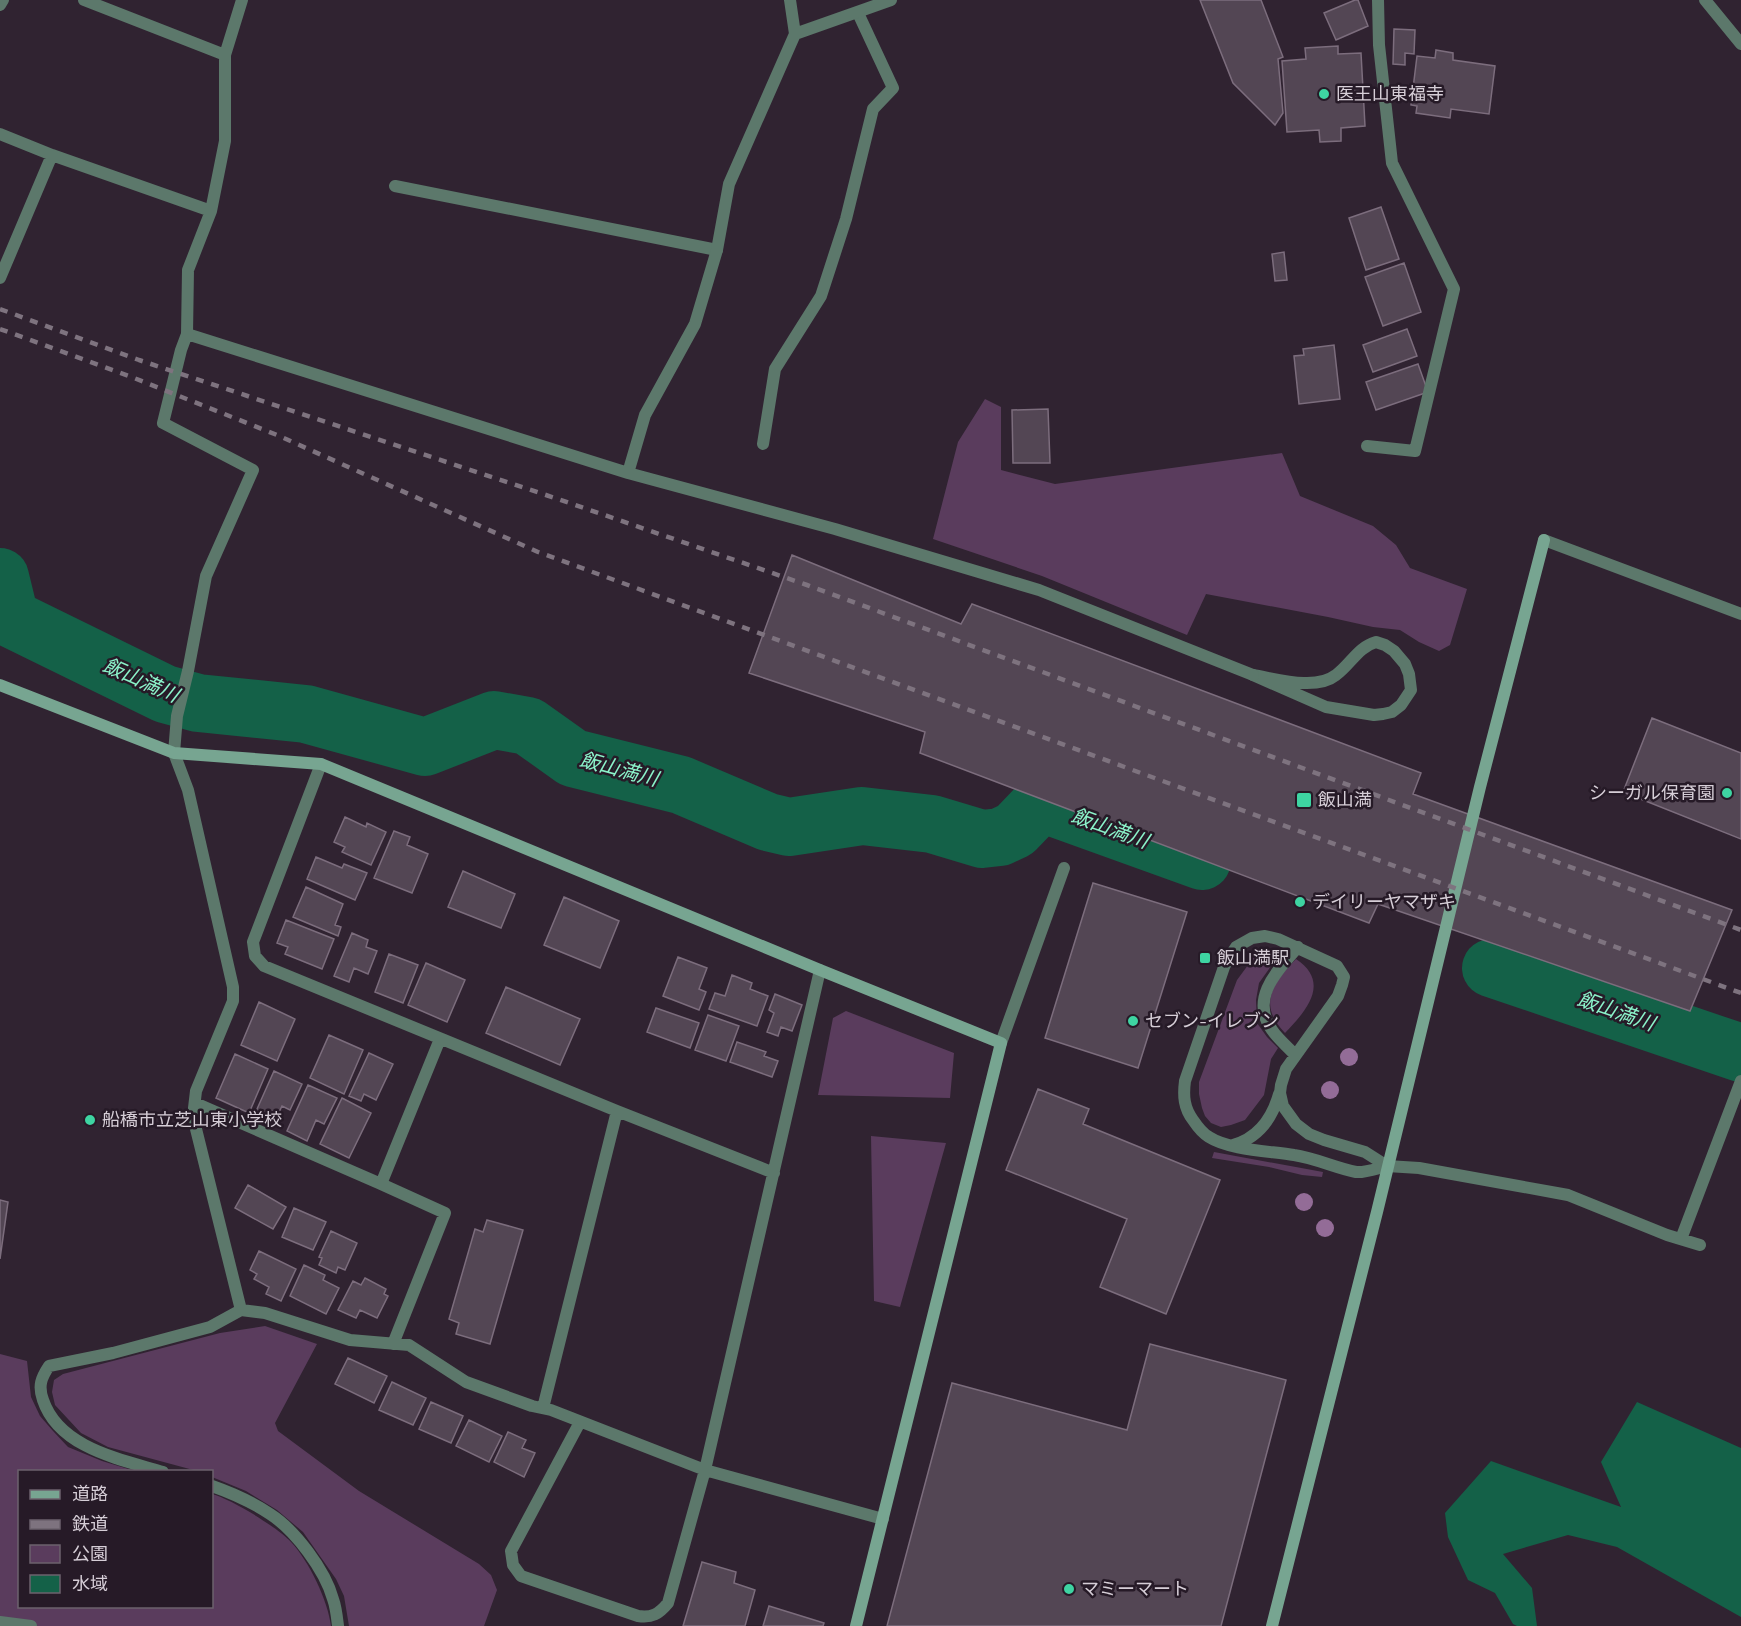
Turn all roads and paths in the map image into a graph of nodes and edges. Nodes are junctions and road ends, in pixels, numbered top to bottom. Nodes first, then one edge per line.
1 (3, 0) edge
2 (85, 0) edge
3 (242, 0) edge
4 (790, 0) edge
5 (891, 0) edge
6 (1378, 0) edge
7 (1705, 0) edge
8 (0, 5) edge
9 (858, 13) junction
10 (795, 34) junction
11 (1741, 44) edge
12 (225, 55) junction
13 (0, 134) edge
14 (51, 155) junction
15 (395, 186) dead end
16 (211, 211) junction
17 (717, 250) junction
18 (0, 278) edge
19 (187, 334) junction
20 (763, 444) dead end
21 (1367, 446) dead end
22 (628, 473) junction
23 (1741, 614) edge
24 (1253, 675) junction
25 (0, 685) edge
26 (174, 753) junction
27 (321, 764) junction
28 (1064, 868) dead end
29 (1298, 947) junction
30 (820, 970) junction
31 (440, 1039) junction
32 (1001, 1043) junction
33 (1295, 1055) junction
34 (1741, 1081) edge
35 (1280, 1093) junction
36 (195, 1103) junction
37 (616, 1111) junction
38 (1233, 1145) junction
39 (1387, 1166) junction
40 (774, 1173) junction
41 (381, 1184) junction
42 (1681, 1239) junction
43 (1700, 1245) dead end
44 (241, 1310) junction
45 (393, 1344) junction
46 (543, 1408) junction
47 (580, 1422) junction
48 (156, 1470) edge
49 (705, 1470) junction
50 (213, 1486) edge
51 (883, 1519) junction
52 (0, 1622) edge
53 (31, 1626) edge
54 (338, 1626) edge
55 (856, 1626) edge
56 (1272, 1626) edge

1 - 8 street
2 - 12 street
3 - 12 street
4 - 10 street
5 - 9 street
6 - 21 street
7 - 11 street
9 - 10 street
9 - 20 street
10 - 17 street
12 - 16 street
13 - 14 street
14 - 16 street
14 - 18 street
15 - 17 street
16 - 19 street
17 - 22 street
19 - 22 street
19 - 26 street
22 - 24 street
23 - 39 street
24 - 24 street
25 - 26 street
26 - 27 street
26 - 36 street
27 - 30 street
27 - 31 street
28 - 32 street
29 - 33 street
29 - 33 street
29 - 38 street
30 - 32 street
30 - 40 street
31 - 37 street
31 - 41 street
32 - 51 street
33 - 35 street
34 - 42 street
35 - 38 street
35 - 39 street
36 - 41 street
36 - 44 street
37 - 40 street
37 - 46 street
38 - 39 street
39 - 42 street
39 - 56 street
40 - 49 street
41 - 45 street
42 - 43 street
44 - 45 street
44 - 48 street
45 - 46 street
46 - 47 street
47 - 49 street
47 - 49 street
49 - 51 street
50 - 54 street
51 - 55 street
52 - 53 street

